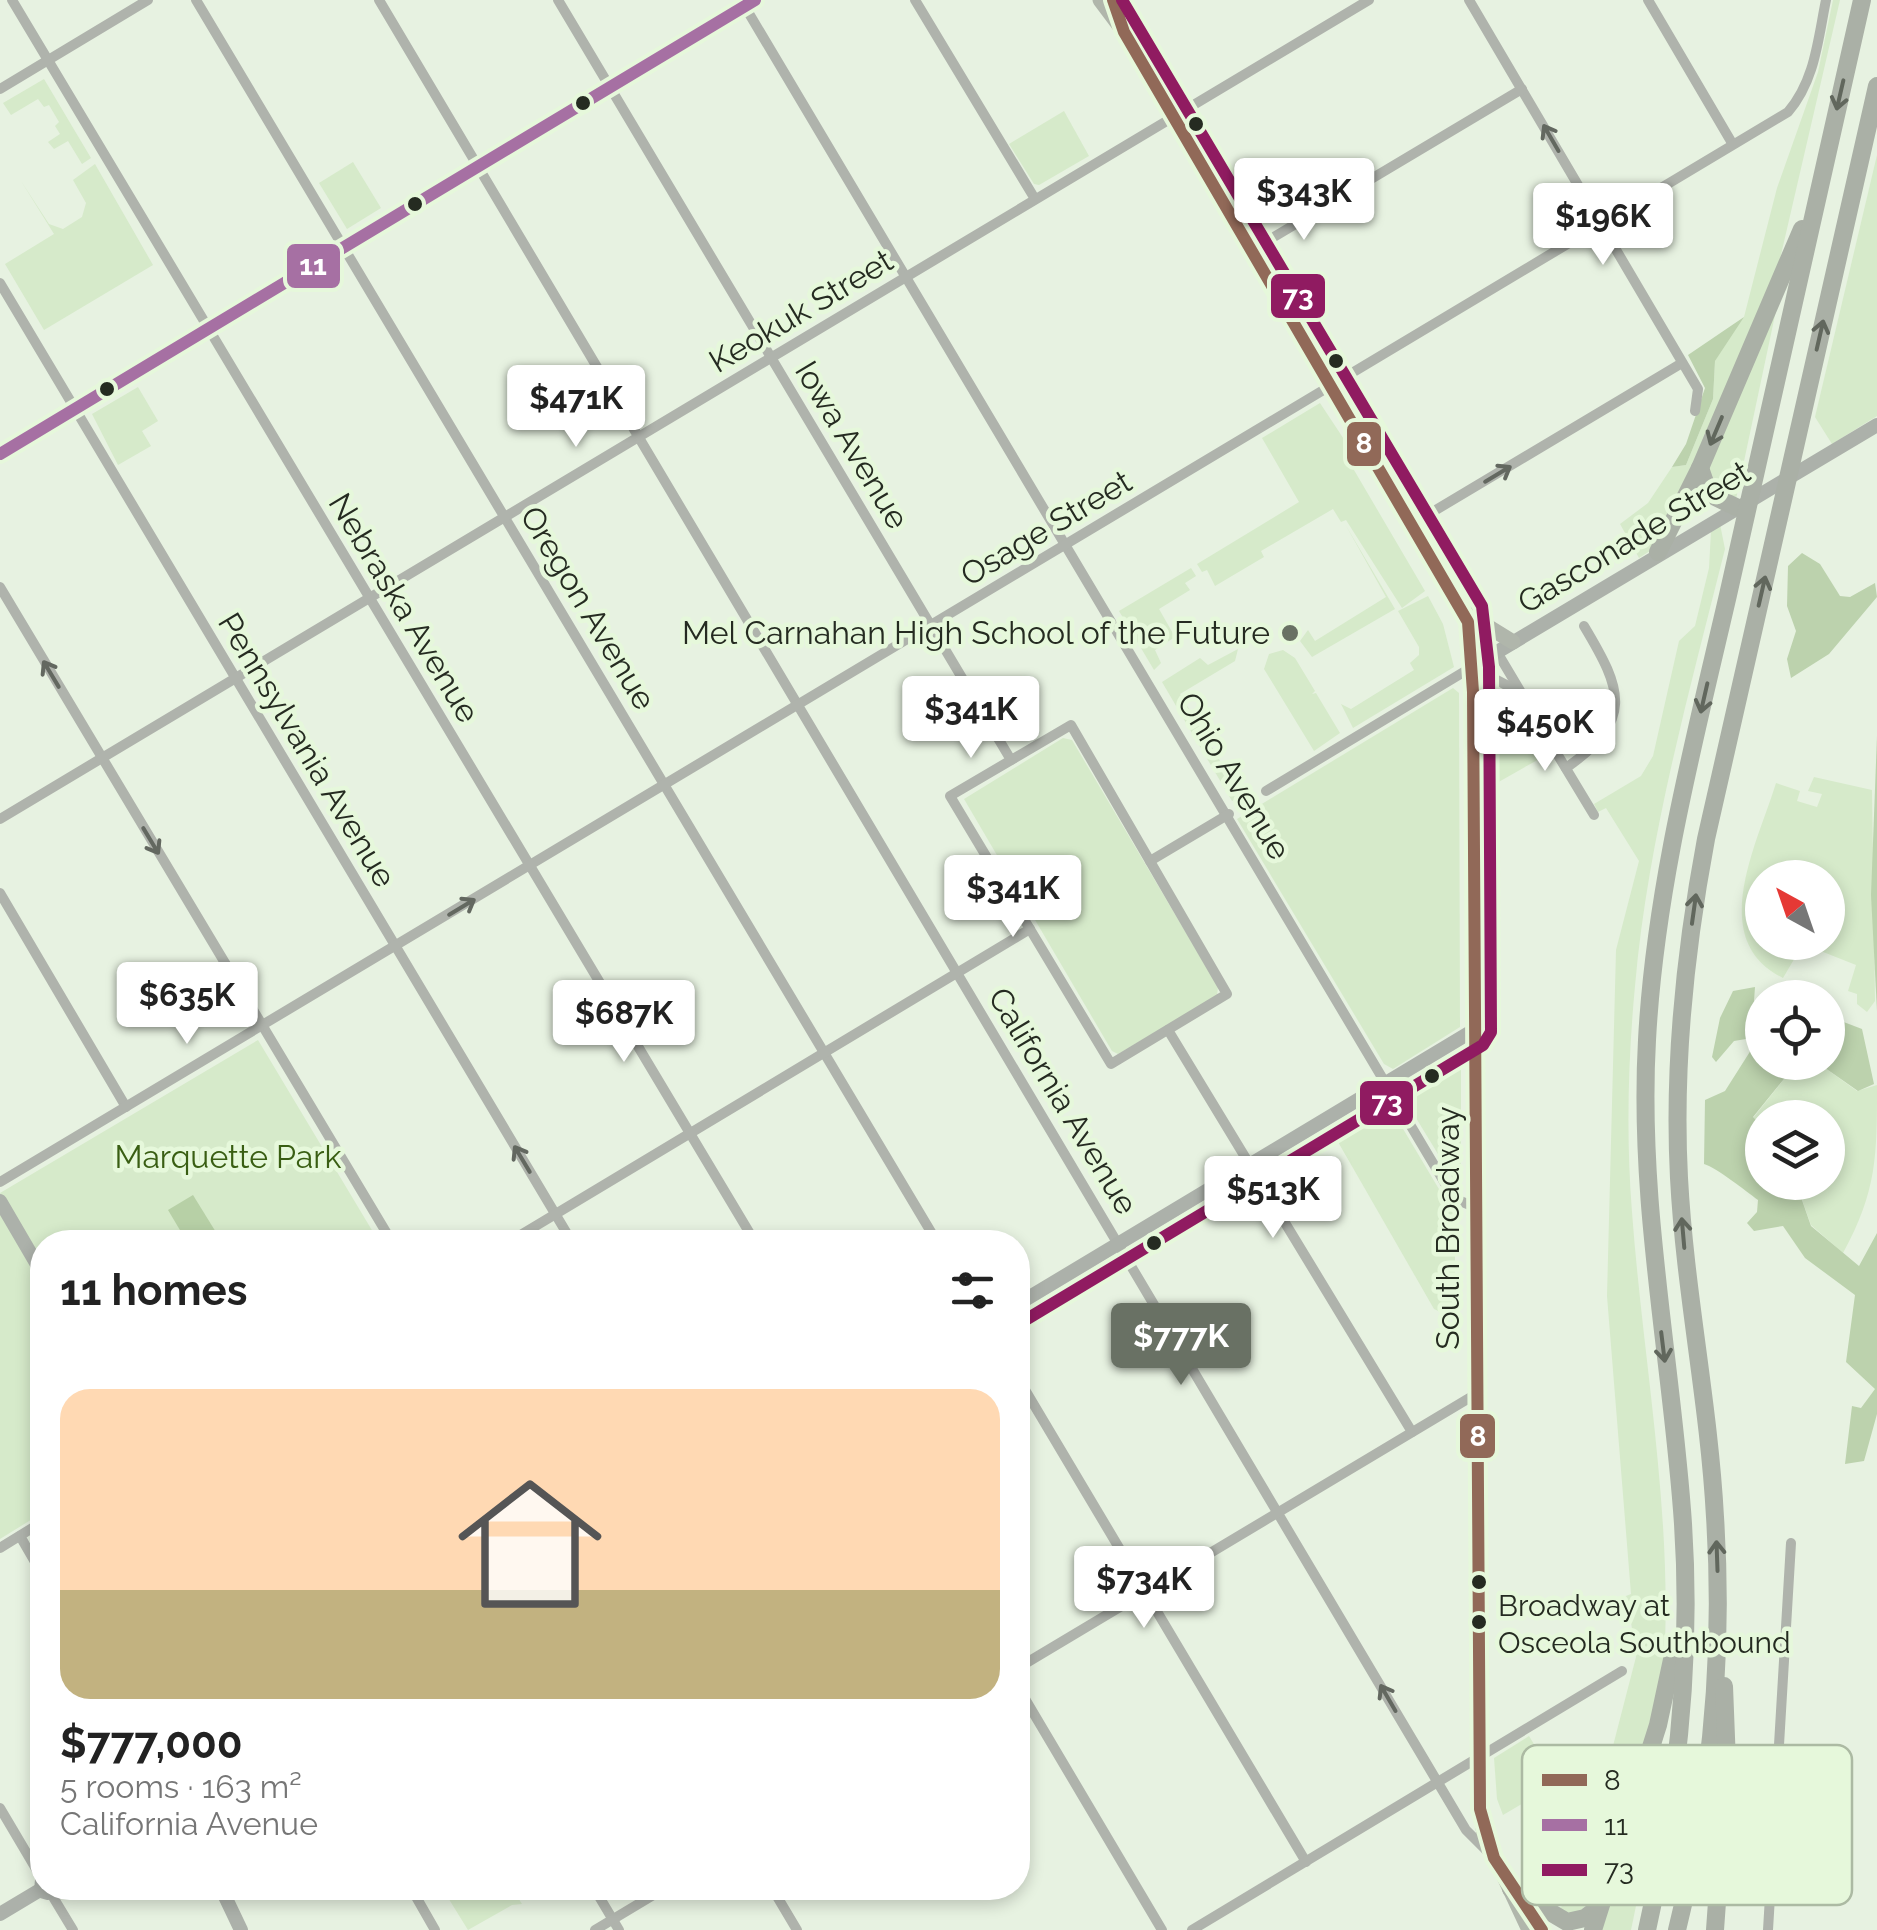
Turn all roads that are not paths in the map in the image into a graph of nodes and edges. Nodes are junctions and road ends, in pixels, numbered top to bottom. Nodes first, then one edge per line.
1 (12, 0) edge
2 (148, 0) edge
3 (196, 0) edge
4 (379, 0) edge
5 (558, 0) edge
6 (916, 0) edge
7 (1100, 0) edge
8 (1113, 0) edge
9 (1370, 0) edge
10 (1468, 0) edge
11 (1648, 0) edge
12 (1826, 0) edge
13 (1862, 0) edge
14 (747, 2) edge
15 (1124, 32) junction
16 (47, 61) junction
17 (1877, 86) edge
18 (610, 88) junction
19 (0, 89) edge
20 (1522, 89) junction
21 (1173, 117) junction
22 (1732, 143) junction
23 (478, 167) junction
24 (1819, 192) junction
25 (1035, 199) junction
26 (1600, 222) junction
27 (344, 248) junction
28 (1252, 250) junction
29 (908, 277) junction
30 (0, 283) edge
31 (208, 329) junction
32 (770, 358) junction
33 (1682, 363) junction
34 (1332, 385) junction
35 (75, 409) junction
36 (1696, 411) dead end
37 (1877, 424) edge
38 (638, 436) junction
39 (0, 454) edge
40 (1700, 468) junction
41 (1736, 507) junction
42 (504, 516) junction
43 (1414, 523) junction
44 (1067, 544) junction
45 (1658, 552) junction
46 (0, 587) edge
47 (368, 596) junction
48 (1465, 612) junction
49 (932, 626) junction
50 (1584, 626) dead end
51 (1513, 642) junction
52 (1497, 652) junction
53 (1472, 667) junction
54 (234, 675) junction
55 (798, 706) junction
56 (1532, 711) junction
57 (101, 758) junction
58 (1012, 760) junction
59 (1566, 768) junction
60 (664, 786) junction
61 (1266, 791) dead end
62 (1228, 814) junction
63 (1594, 816) dead end
64 (0, 818) edge
65 (1150, 862) junction
66 (530, 867) junction
67 (0, 893) edge
68 (1030, 929) junction
69 (396, 947) junction
70 (957, 972) junction
71 (260, 1027) junction
72 (1168, 1030) junction
73 (1474, 1030) junction
74 (824, 1053) junction
75 (1385, 1083) junction
76 (126, 1107) junction
77 (689, 1134) junction
78 (1250, 1164) junction
79 (0, 1182) edge
80 (0, 1202) edge
81 (1475, 1207) junction
82 (555, 1215) junction
83 (385, 1230) edge
84 (529, 1230) edge
85 (564, 1230) edge
86 (748, 1230) edge
87 (929, 1230) edge
88 (1118, 1243) junction
89 (30, 1253) edge
90 (1030, 1297) edge
91 (1476, 1394) junction
92 (1030, 1398) edge
93 (1412, 1432) junction
94 (1278, 1512) junction
95 (30, 1530) edge
96 (20, 1536) junction
97 (1791, 1543) dead end
98 (0, 1548) edge
99 (30, 1553) edge
100 (1145, 1592) junction
101 (1685, 1602) junction
102 (1718, 1630) junction
103 (1030, 1661) edge
104 (1622, 1670) dead end
105 (1030, 1707) edge
106 (1652, 1745) edge
107 (1676, 1745) edge
108 (1710, 1745) edge
109 (1727, 1745) edge
110 (1779, 1745) edge
111 (1478, 1757) junction
112 (1438, 1782) junction
113 (0, 1808) edge
114 (30, 1859) edge
115 (1497, 1861) junction
116 (1306, 1862) junction
117 (1511, 1889) junction
118 (30, 1896) edge
119 (1522, 1896) edge
120 (55, 1900) edge
121 (227, 1900) edge
122 (417, 1900) edge
123 (601, 1900) edge
124 (649, 1900) edge
125 (779, 1900) edge
126 (1538, 1905) edge
127 (1651, 1905) edge
128 (1682, 1905) edge
129 (1717, 1905) edge
130 (1769, 1905) edge
131 (1599, 1907) joint
132 (1521, 1908) junction
133 (0, 1914) edge
134 (616, 1925) edge
135 (73, 1930) edge
136 (242, 1930) edge
137 (436, 1930) edge
138 (596, 1930) edge
139 (797, 1930) edge
140 (1162, 1930) edge
141 (1192, 1930) edge
142 (1528, 1930) edge
143 (1542, 1930) edge
144 (1593, 1930) edge
145 (1647, 1930) edge
146 (1677, 1930) edge
147 (1716, 1930) edge
148 (1768, 1930) edge

1 - 16 street, Nebraska Avenue
2 - 16 street
3 - 27 street, Oregon Avenue
4 - 23 street, California Avenue
5 - 18 street, Iowa Avenue
6 - 25 street
7 - 15 main road, South Broadway
8 - 15 main road, South Broadway
9 - 21 street, Keokuk Street
10 - 20 street
11 - 22 street
12 - 22 street, Osage Street
13 -> 24 highway
14 - 18 street
14 - 29 street, Ohio Avenue
15 - 21 main road, South Broadway
16 - 19 street
16 - 31 street, Nebraska Avenue
102 -> 17 highway
18 - 23 street
18 - 32 street, Iowa Avenue
26 -> 20 street
20 - 28 street
21 - 25 street, Keokuk Street
21 - 28 main road, South Broadway
22 - 26 street, Osage Street
23 - 27 street
23 - 38 street, California Avenue
24 -> 40 highway
24 -> 101 highway
25 - 29 street, Keokuk Street
26 - 33 street
26 - 34 street, Osage Street
27 - 31 street
27 - 42 street, Oregon Avenue
28 - 34 main road, South Broadway
29 - 32 street, Keokuk Street
29 - 44 street, Ohio Avenue
30 - 35 street, Pennsylvania Avenue
31 - 35 street
31 - 47 street, Nebraska Avenue
32 - 38 street, Keokuk Street
32 - 49 street, Iowa Avenue
33 - 36 street
43 -> 33 street
34 - 43 main road, South Broadway
34 - 44 street, Osage Street
35 - 39 street
35 - 54 street, Pennsylvania Avenue
37 - 41 street, Gasconade Street
38 - 42 street, Keokuk Street
38 - 55 street, California Avenue
40 - 41 highway
40 - 45 highway
41 - 45 street, Gasconade Street
42 - 47 street, Keokuk Street
42 - 60 street, Oregon Avenue
43 - 48 main road, South Broadway
44 - 49 street, Osage Street
44 - 62 street, Ohio Avenue
45 - 51 street, Gasconade Street
57 -> 46 street
47 - 54 street, Keokuk Street
47 - 66 street, Nebraska Avenue
48 - 51 main road
48 - 53 main road, South Broadway
49 - 55 street, Osage Street
49 - 58 street, Iowa Avenue
50 - 59 street
51 - 52 street, Gasconade Street
52 - 53 street, Gasconade Street
52 - 56 street
53 - 56 street
53 - 61 street, Gasconade Street
53 - 73 main road, South Broadway
54 - 57 street, Keokuk Street
54 - 69 street, Pennsylvania Avenue
55 - 60 street, Osage Street
55 - 70 street, California Avenue
56 - 59 street
57 - 64 street, Keokuk Street
57 -> 71 street
58 - 65 street
58 - 68 street
59 - 63 street
60 - 66 street, Osage Street
60 - 74 street, Oregon Avenue
62 - 65 street
62 - 75 street, Ohio Avenue
65 - 72 street
69 -> 66 street, Osage Street
66 - 77 street, Nebraska Avenue
67 - 76 street
68 - 70 street
68 - 72 street
69 - 71 street, Osage Street
82 -> 69 street, Pennsylvania Avenue
70 - 74 street
70 - 88 street, California Avenue
71 - 76 street, Osage Street
71 - 83 street
72 - 78 street
73 - 75 street
73 - 81 main road, South Broadway
74 - 77 street
74 - 87 street, Oregon Avenue
75 - 78 street
75 - 81 street, Ohio Avenue
76 - 79 street, Osage Street
77 - 82 street
77 - 86 street, Nebraska Avenue
78 - 88 street
78 - 93 street
80 - 89 street
81 - 91 main road, South Broadway
82 - 84 street
82 - 85 street, Pennsylvania Avenue
88 - 90 street
88 - 94 street, California Avenue
91 - 93 street
91 - 111 main road, South Broadway
92 - 100 street
93 - 94 street
94 - 100 street
112 -> 94 street, California Avenue
95 - 96 street
96 - 98 street
96 - 99 street
97 - 110 street
100 - 103 street
100 - 116 street
101 - 106 highway
101 - 107 highway
102 - 108 highway
102 - 109 highway
104 - 111 street
105 - 140 street
111 - 112 street
111 - 115 main road, South Broadway
112 - 115 street, California Avenue
112 - 116 street
113 - 114 street
115 - 117 main road, South Broadway
116 - 141 street
117 - 119 highway
117 - 132 main road, South Broadway
118 - 133 street
120 - 135 street
121 - 136 street
122 - 137 street
123 - 134 street
124 - 134 street
125 - 139 street
126 - 131 highway
127 - 145 highway
128 - 146 highway
129 - 147 highway
130 - 148 street
131 - 144 highway
132 - 142 main road, South Broadway
132 - 143 main road, South Broadway
134 - 138 street

